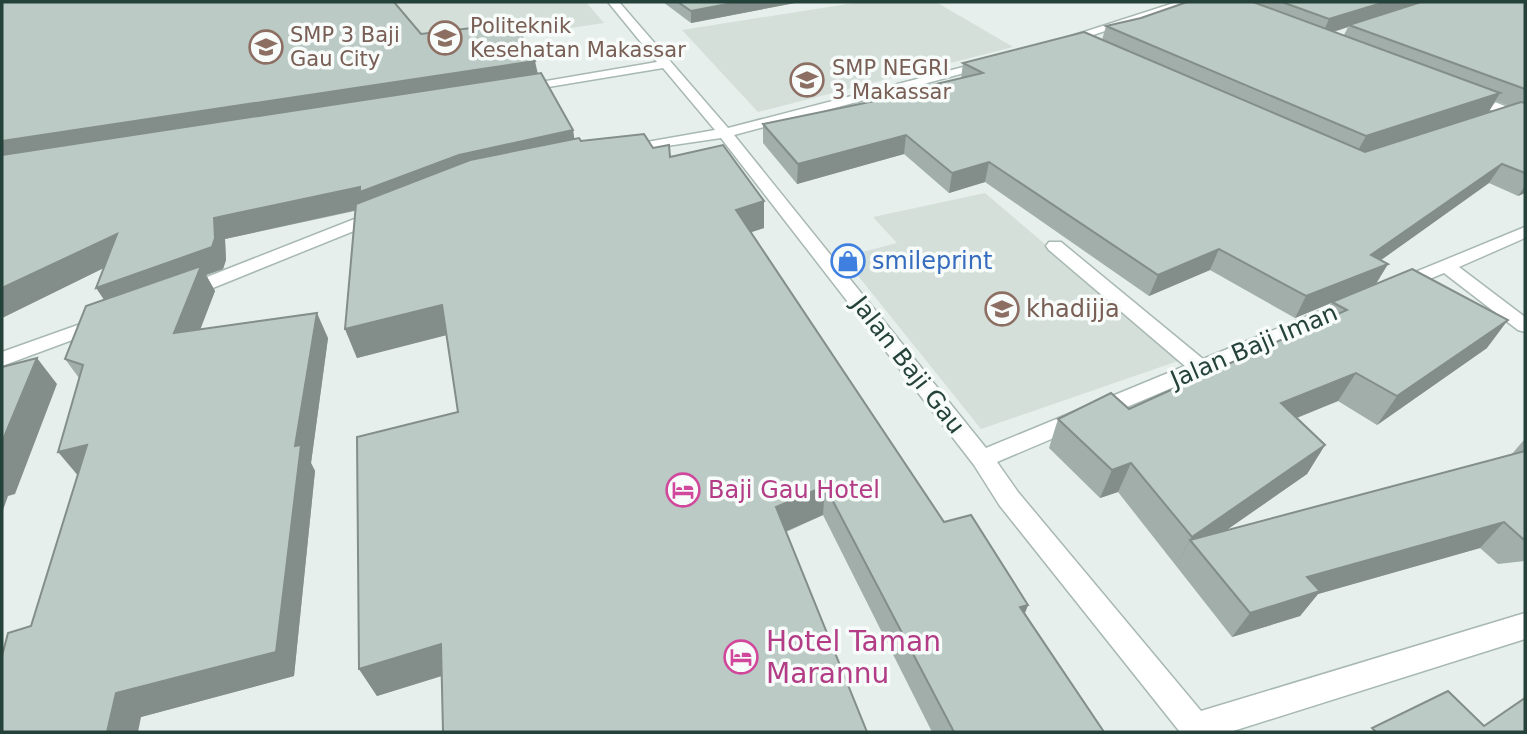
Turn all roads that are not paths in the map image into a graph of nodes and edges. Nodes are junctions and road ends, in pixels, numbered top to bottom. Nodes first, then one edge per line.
1 (612, 2) edge
2 (1187, 2) edge
3 (1072, 38) junction
4 (1046, 46) edge
5 (1096, 49) edge
6 (1006, 57) edge
7 (666, 64) junction
8 (1450, 89) edge
9 (514, 91) edge
10 (1509, 113) junction
11 (1525, 119) edge
12 (1483, 122) edge
13 (725, 133) junction
14 (604, 153) edge
15 (398, 207) edge
16 (1525, 232) edge
17 (1055, 246) dead end
18 (1446, 266) junction
19 (169, 298) edge
20 (120, 316) edge
21 (1525, 326) edge
22 (2, 359) edge
23 (1201, 368) junction
24 (982, 459) junction
25 (1525, 626) edge
26 (1197, 730) edge

1 - 7 street, Jalan Baji Gau
2 - 3 street
3 - 4 street
3 - 5 street
6 - 13 street
7 - 9 street
7 - 13 street, Jalan Baji Gau
8 - 10 street
10 - 11 street
10 - 12 street
13 - 14 street
13 - 24 street, Jalan Baji Gau
15 - 19 street
16 - 18 street, Jalan Baji Iman
17 - 23 street
18 - 21 street
18 - 23 street, Jalan Baji Iman
20 - 22 street
23 - 24 street, Jalan Baji Iman
24 - 26 street, Jalan Baji Gau
25 - 26 street

